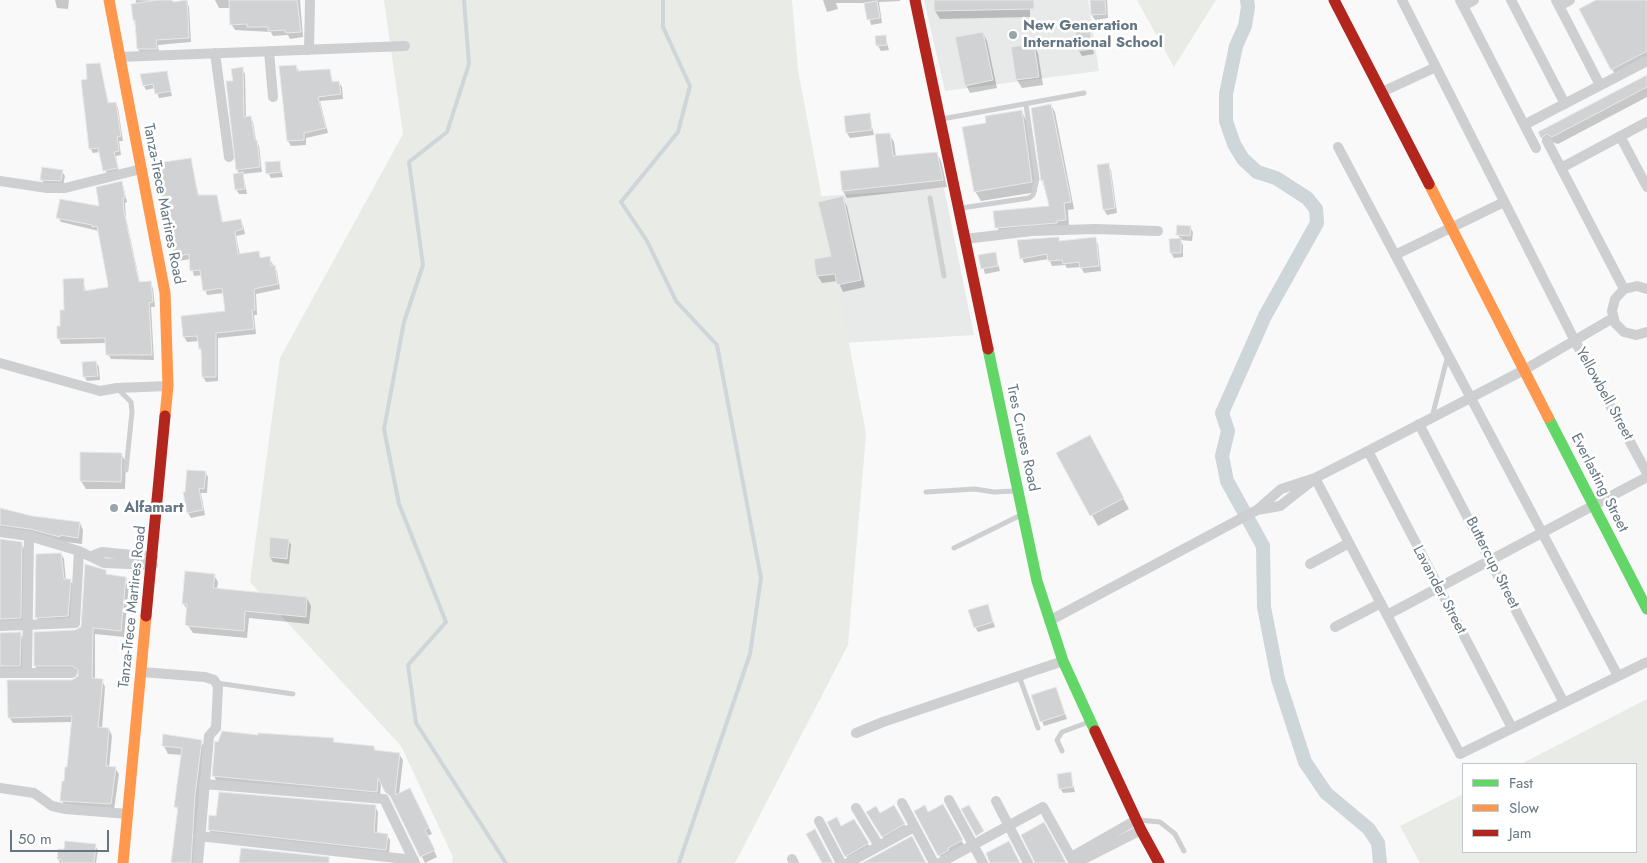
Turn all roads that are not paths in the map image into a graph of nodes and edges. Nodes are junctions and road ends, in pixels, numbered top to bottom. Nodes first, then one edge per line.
1 (109, 0) edge
2 (310, 0) edge
3 (916, 0) edge
4 (1334, 0) edge
5 (1402, 0) edge
6 (1474, 0) edge
7 (1510, 0) edge
8 (1570, 0) edge
9 (1461, 3) edge
10 (1558, 3) edge
11 (405, 46) dead end
12 (309, 50) junction
13 (269, 51) junction
14 (215, 53) junction
15 (119, 57) junction
16 (1647, 61) edge
17 (1436, 67) junction
18 (1600, 85) junction
19 (1382, 92) junction
20 (1084, 93) dead end
21 (273, 97) dead end
22 (1564, 104) junction
23 (1026, 105) junction
24 (941, 119) junction
25 (1647, 122) edge
26 (1524, 125) junction
27 (1620, 136) junction
28 (1547, 142) dead end
29 (1338, 147) dead end
30 (1536, 148) dead end
31 (229, 157) dead end
32 (1561, 168) junction
33 (141, 169) junction
34 (0, 181) edge
35 (1647, 186) edge
36 (930, 198) dead end
37 (1504, 202) junction
38 (958, 209) junction
39 (1452, 227) junction
40 (1158, 231) dead end
41 (965, 239) junction
42 (1395, 255) junction
43 (944, 276) dead end
44 (1624, 289) junction
45 (1647, 289) edge
46 (1612, 318) junction
47 (1619, 328) junction
48 (1647, 332) edge
49 (1575, 341) junction
50 (1448, 355) junction
51 (0, 364) edge
52 (1524, 370) junction
53 (168, 386) junction
54 (117, 388) junction
55 (1470, 398) junction
56 (1432, 418) junction
57 (1419, 424) junction
58 (1368, 451) junction
59 (126, 470) dead end
60 (1647, 473) edge
61 (1315, 478) junction
62 (1647, 478) edge
63 (1018, 490) junction
64 (926, 492) dead end
65 (1594, 506) junction
66 (1257, 510) junction
67 (1023, 513) junction
68 (0, 532) edge
69 (1542, 533) junction
70 (29, 536) junction
71 (1349, 543) junction
72 (954, 548) dead end
73 (79, 551) junction
74 (1491, 560) junction
75 (153, 561) junction
76 (1310, 564) dead end
77 (1438, 588) junction
78 (1380, 603) junction
79 (1647, 609) edge
80 (1387, 615) junction
81 (1049, 621) junction
82 (0, 626) edge
83 (26, 626) junction
84 (1335, 628) dead end
85 (1064, 661) junction
86 (1647, 662) edge
87 (27, 672) junction
88 (142, 672) junction
89 (0, 673) edge
90 (72, 673) dead end
91 (1019, 676) junction
92 (1618, 676) junction
93 (217, 683) junction
94 (293, 694) dead end
95 (1564, 703) junction
96 (1092, 722) junction
97 (1038, 728) dead end
98 (1512, 728) junction
99 (856, 733) dead end
100 (1062, 751) dead end
101 (204, 784) junction
102 (0, 788) edge
103 (949, 800) dead end
104 (996, 801) dead end
105 (902, 803) dead end
106 (856, 808) dead end
107 (128, 814) junction
108 (819, 821) dead end
109 (1138, 825) junction
110 (1008, 826) junction
111 (914, 827) junction
112 (199, 836) junction
113 (973, 845) junction
114 (879, 846) junction
115 (1184, 851) dead end
116 (1074, 861) edge
117 (414, 862) edge
118 (123, 863) edge
119 (198, 863) edge
120 (841, 863) edge
121 (848, 863) edge
122 (934, 863) edge
123 (940, 863) edge
124 (983, 863) edge
125 (1028, 863) edge
126 (1159, 863) edge

1 - 15 main road, Tanza-Trece Martires Road
2 - 12 street
3 - 24 main road, Tres Cruses Road
4 - 19 main road, Everlasting Street
5 - 17 street, Yellowbell Street
6 - 9 street
7 - 22 street
8 - 10 street
9 - 26 street
10 - 18 street
11 - 12 street
12 - 13 street
13 - 14 street
13 - 21 street
14 - 15 street
14 - 31 street
15 - 33 main road, Tanza-Trece Martires Road
16 - 18 street
17 - 19 street
17 - 37 street, Yellowbell Street
18 - 22 street
19 - 39 main road, Everlasting Street
20 - 23 lane
22 - 26 street
23 - 24 lane
23 - 38 lane
24 - 38 main road, Tres Cruses Road
25 - 27 street
26 - 30 street
27 - 32 street
27 - 35 street
28 - 32 street
29 - 42 street
32 - 44 street
33 - 34 street
33 - 53 main road, Tanza-Trece Martires Road
36 - 43 lane
37 - 39 street
37 - 49 street, Yellowbell Street
38 - 41 main road, Tres Cruses Road
39 - 42 street
39 - 52 main road, Everlasting Street
40 - 41 street
41 - 63 main road, Tres Cruses Road
42 - 50 street
44 - 45 street
44 - 46 street
46 - 47 street
46 - 49 street
47 - 48 street
47 - 49 street
49 - 52 street
49 - 60 street, Yellowbell Street
50 - 55 street
50 - 56 lane
51 - 54 street
52 - 55 street
52 - 65 main road, Everlasting Street
53 - 54 street
53 - 75 main road, Tanza-Trece Martires Road
54 - 59 lane
55 - 56 street
55 - 69 street
56 - 57 street
57 - 58 street
57 - 74 street, Buttercup Street
58 - 61 street
58 - 77 street, Lavander Street
61 - 66 street
61 - 66 street
61 - 71 street
62 - 65 street
63 - 64 lane
63 - 67 main road, Tres Cruses Road
65 - 69 street
65 - 79 main road, Everlasting Street
66 - 81 street
67 - 72 lane
67 - 81 main road, Tres Cruses Road
68 - 70 street
69 - 74 street
69 - 92 street
70 - 73 street
70 - 83 street
71 - 76 street
71 - 78 street
73 - 75 street
73 - 83 street
74 - 77 street
74 - 95 street, Buttercup Street
75 - 88 main road, Tanza-Trece Martires Road
77 - 80 street
77 - 98 street, Lavander Street
78 - 80 street
78 - 84 street
80 - 98 street
81 - 85 main road, Tres Cruses Road
82 - 83 street
83 - 87 street
85 - 91 street
85 - 96 main road, Tres Cruses Road
86 - 92 street
87 - 89 street
87 - 90 street
88 - 93 street
88 - 107 main road, Tanza-Trece Martires Road
91 - 97 lane
91 - 99 street
92 - 95 street
93 - 94 lane
93 - 101 street
95 - 98 street
96 - 100 lane
96 - 109 main road, Tres Cruses Road
101 - 112 street
101 - 117 street
102 - 107 street
103 - 113 street
104 - 110 street
105 - 111 street
106 - 114 street
107 - 118 main road, Tanza-Trece Martires Road
108 - 120 street
109 - 115 lane
109 - 116 street
109 - 126 main road, Tres Cruses Road
110 - 113 street
110 - 116 street
110 - 125 street
111 - 114 street
111 - 122 street
112 - 117 street
112 - 119 street
113 - 123 street
113 - 124 street
114 - 121 street

